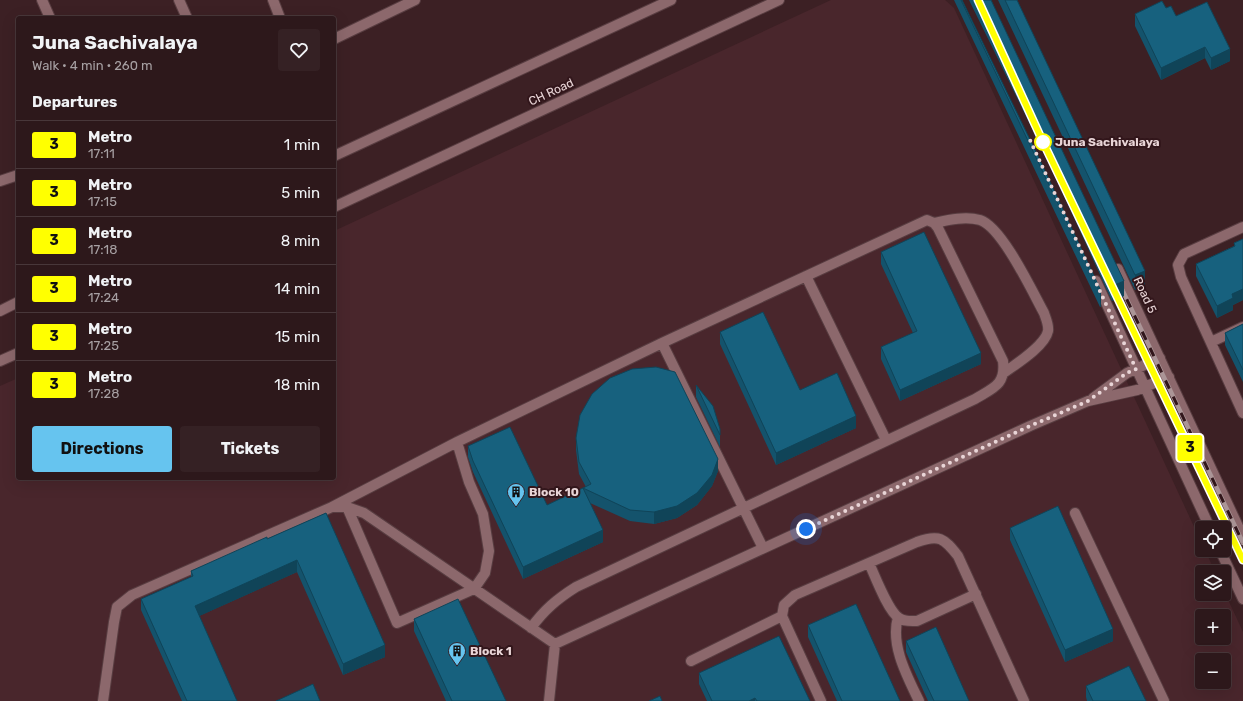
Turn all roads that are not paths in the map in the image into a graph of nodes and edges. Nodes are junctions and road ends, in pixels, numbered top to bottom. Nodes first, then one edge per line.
1 (42, 0) edge
2 (180, 0) edge
3 (273, 0) edge
4 (415, 0) edge
5 (671, 0) edge
6 (779, 0) edge
7 (49, 16) edge
8 (187, 16) edge
9 (279, 16) edge
10 (336, 38) edge
11 (336, 155) edge
12 (16, 176) edge
13 (0, 181) edge
14 (336, 206) edge
15 (934, 222) junction
16 (1243, 227) edge
17 (1113, 258) edge
18 (806, 276) junction
19 (1093, 276) edge
20 (16, 303) edge
21 (0, 311) edge
22 (1243, 327) edge
23 (1211, 342) junction
24 (662, 343) junction
25 (16, 354) edge
26 (1160, 358) junction
27 (0, 361) edge
28 (1136, 369) junction
29 (1005, 372) junction
30 (1169, 377) junction
31 (1144, 386) junction
32 (1088, 401) junction
33 (1243, 413) edge
34 (886, 440) junction
35 (457, 442) junction
36 (332, 507) junction
37 (347, 507) junction
38 (743, 508) junction
39 (1075, 513) dead end
40 (1207, 521) edge
41 (1243, 537) edge
42 (763, 548) junction
43 (1223, 557) edge
44 (869, 563) junction
45 (474, 589) junction
46 (976, 594) junction
47 (1243, 599) edge
48 (782, 616) junction
49 (898, 617) junction
50 (531, 628) junction
51 (555, 644) junction
52 (691, 662) dead end
53 (103, 701) edge
54 (548, 701) edge
55 (821, 701) edge
56 (919, 701) edge
57 (1024, 701) edge
58 (1164, 701) edge

1 - 7 street
2 - 8 street
3 - 9 street
4 - 10 street
5 - 11 street
6 - 14 street, CH Road
12 - 13 street
15 - 18 street
15 - 29 street
15 - 29 street
16 - 23 street
17 - 26 street, Road 5
18 - 24 street
18 - 34 street
19 - 28 street
20 - 21 street
22 - 23 street
23 - 33 street
24 - 35 street
24 - 38 street
25 - 27 street
26 - 28 street
26 - 30 street, Road 5
28 - 31 street
28 - 32 street
29 - 34 street
30 - 31 street
30 - 41 street, Road 5
31 - 32 street
31 - 40 street
32 - 42 street
34 - 38 street
35 - 36 street
35 - 45 street
36 - 37 street
36 - 53 street
37 - 45 street
37 - 45 street
38 - 42 street
38 - 50 street
39 - 58 street
42 - 51 street
43 - 47 street
44 - 46 street
44 - 48 street
44 - 49 street
45 - 50 street
46 - 49 street
46 - 57 street
48 - 52 street
48 - 55 street
49 - 56 street
50 - 51 street
51 - 54 street

